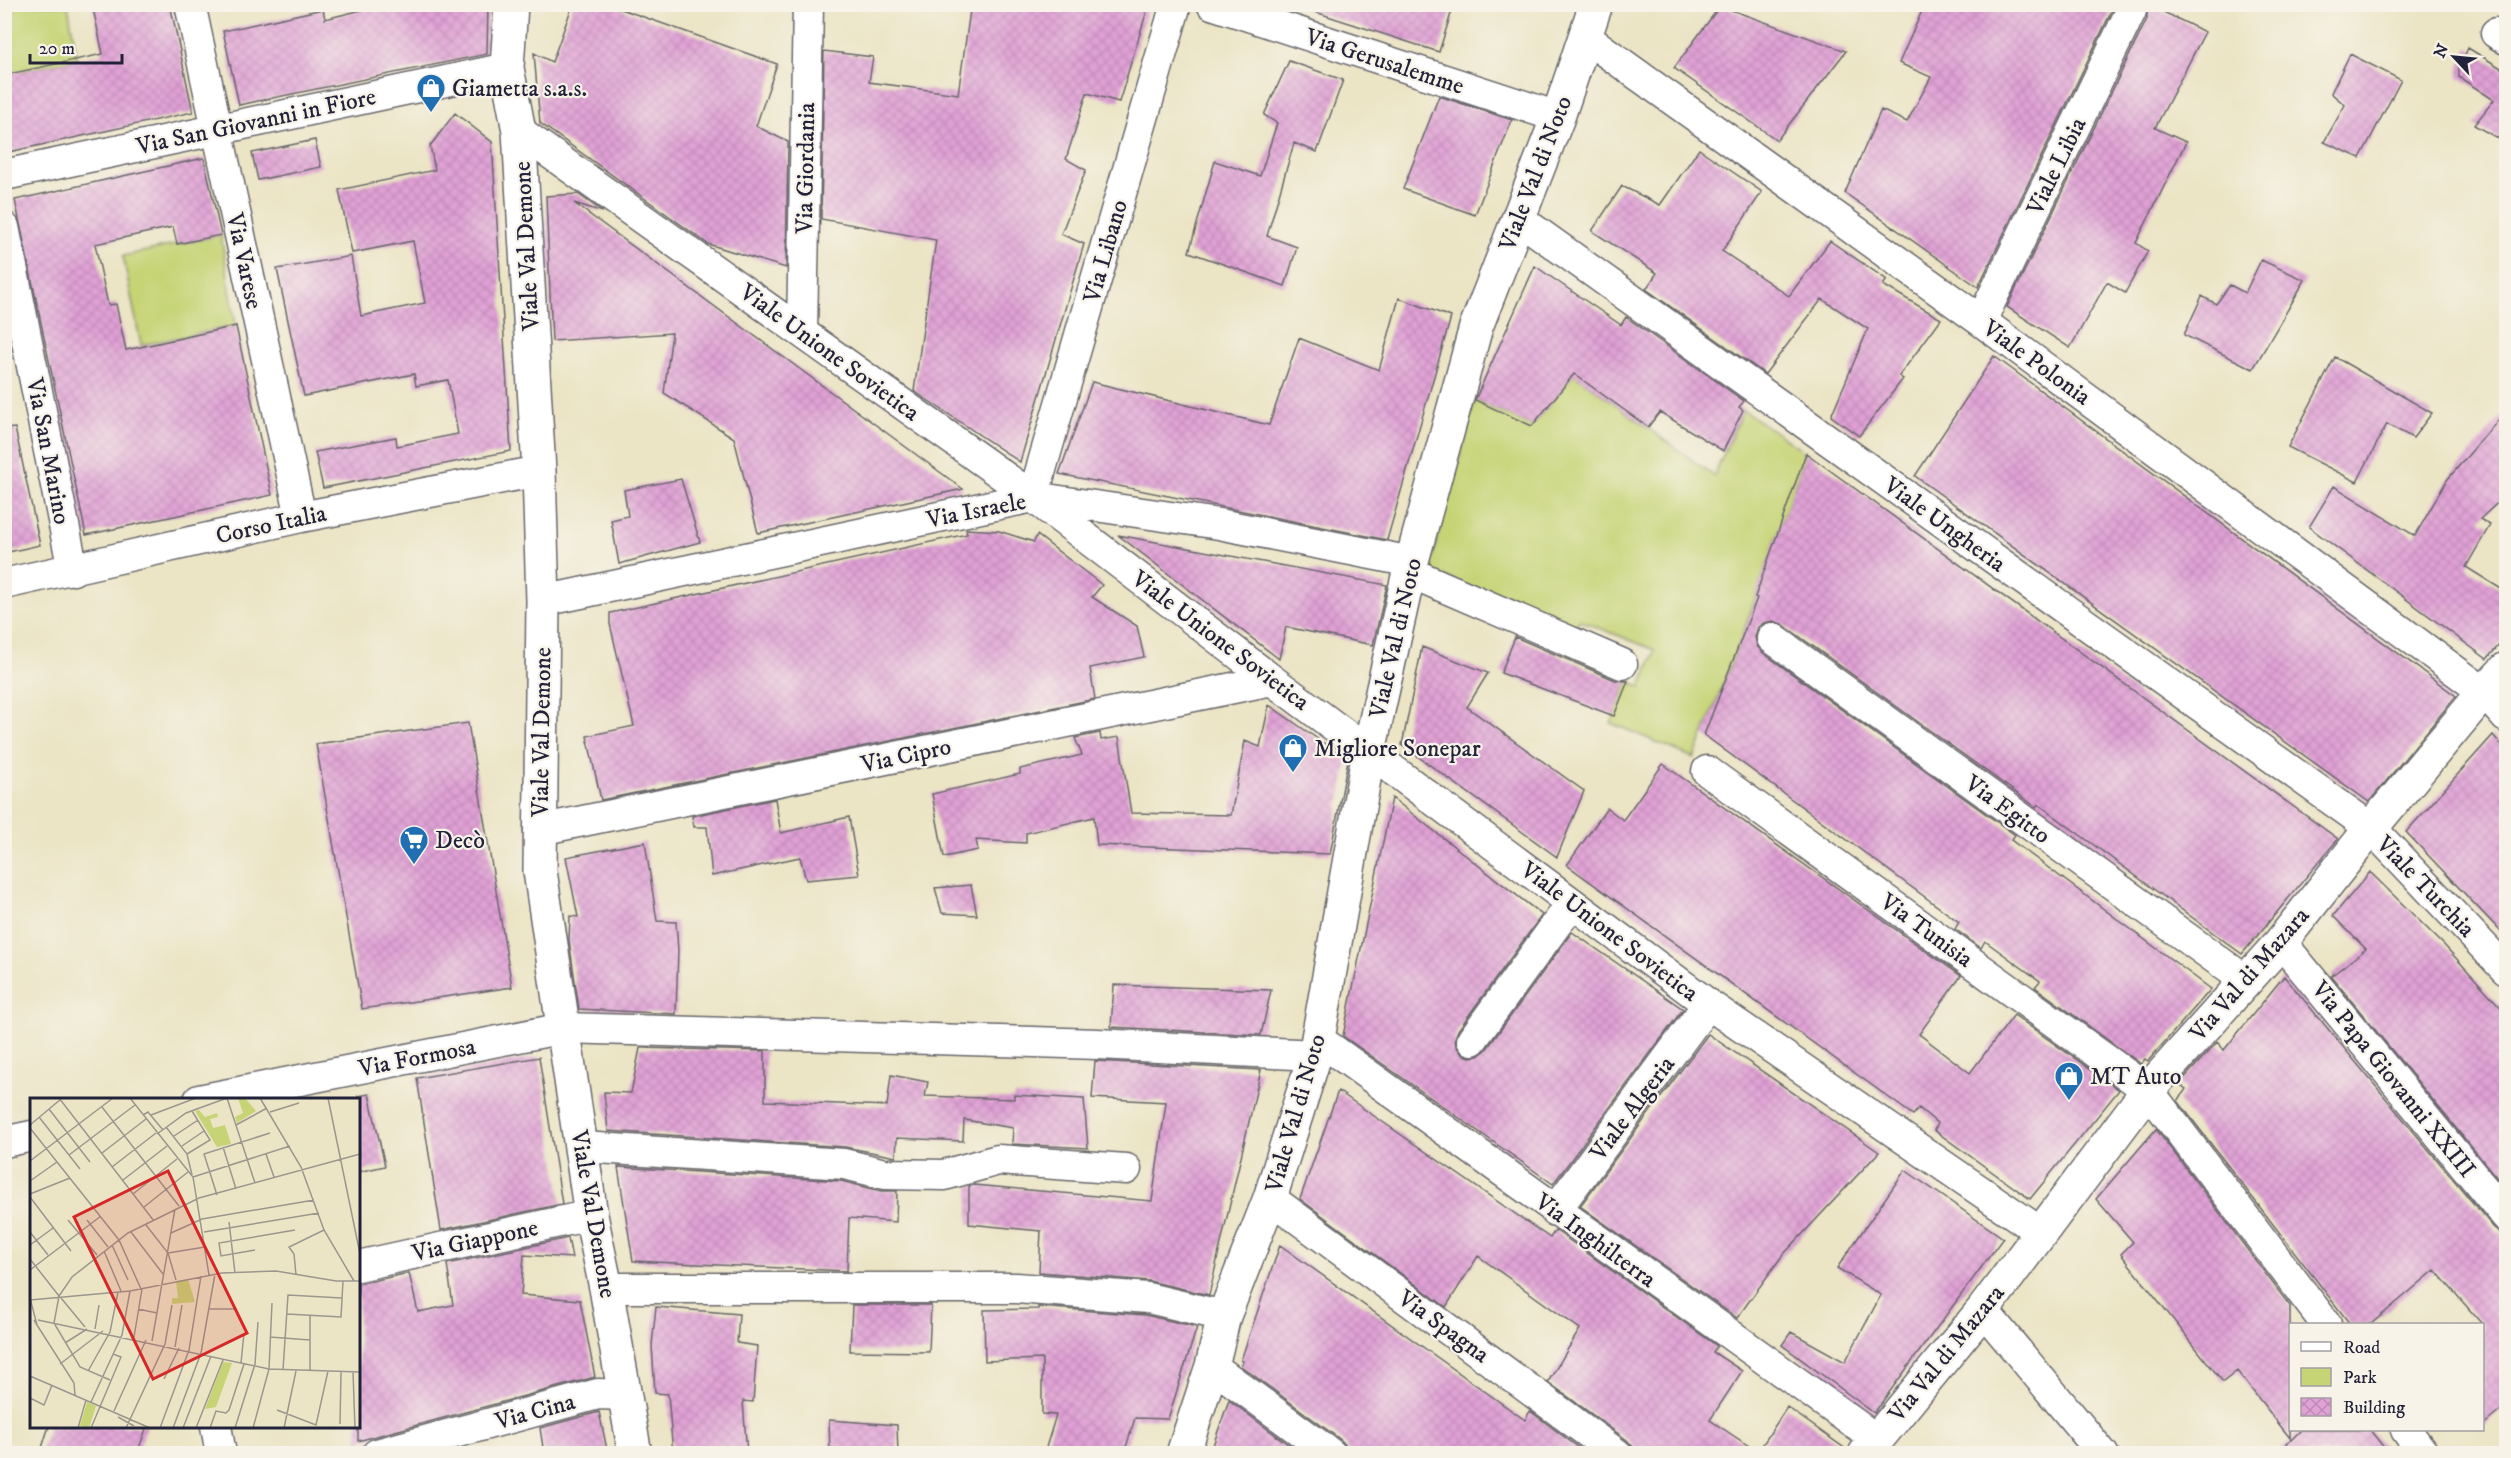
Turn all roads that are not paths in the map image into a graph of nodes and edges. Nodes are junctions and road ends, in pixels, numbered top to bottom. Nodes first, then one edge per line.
1 (190, 4) edge
2 (511, 4) edge
3 (808, 4) edge
4 (1176, 4) edge
5 (1212, 4) edge
6 (1596, 4) edge
7 (2131, 11) dead end
8 (1585, 37) junction
9 (507, 68) junction
10 (1558, 117) junction
11 (217, 129) junction
12 (519, 130) junction
13 (4, 175) edge
14 (1519, 219) junction
15 (4, 227) edge
16 (1982, 321) junction
17 (802, 332) junction
18 (539, 471) junction
19 (1033, 497) junction
20 (301, 517) junction
21 (1410, 567) junction
22 (73, 570) junction
23 (4, 584) edge
24 (543, 601) junction
25 (1772, 638) dead end
26 (1622, 664) dead end
27 (2506, 669) edge
28 (1272, 680) junction
29 (2484, 692) junction
30 (2506, 717) edge
31 (1369, 752) junction
32 (1707, 771) dead end
33 (2371, 828) junction
34 (539, 830) junction
35 (1572, 903) junction
36 (2281, 942) junction
37 (2506, 970) edge
38 (2245, 980) junction
39 (1708, 1004) junction
40 (564, 1028) junction
41 (1472, 1040) dead end
42 (1317, 1047) junction
43 (2148, 1090) junction
44 (209, 1098) edge
45 (30, 1136) edge
46 (4, 1142) edge
47 (582, 1147) junction
48 (1126, 1169) dead end
49 (1270, 1198) junction
50 (1555, 1211) junction
51 (591, 1215) junction
52 (2506, 1216) edge
53 (2040, 1232) junction
54 (360, 1266) edge
55 (606, 1288) junction
56 (1983, 1310) junction
57 (1224, 1316) junction
58 (2325, 1323) edge
59 (1212, 1366) junction
60 (624, 1395) junction
61 (216, 1428) edge
62 (2407, 1431) edge
63 (1870, 1446) edge
64 (221, 1454) edge
65 (377, 1454) edge
66 (635, 1454) edge
67 (1182, 1454) edge
68 (1331, 1454) edge
69 (1617, 1454) edge
70 (2103, 1454) edge
71 (2424, 1454) edge

1 - 11 street, Via Varese
2 - 9 street, Viale Val Demone
3 - 17 street, Via Giordania
4 - 19 street, Via Libano
5 - 10 street, Via Gerusalemme
6 - 8 street, Viale Val di Noto
7 - 16 street, Viale Libia
8 - 10 street, Viale Val di Noto
8 - 16 street, Viale Polonia
9 - 11 street, Via San Giovanni in Fiore
9 - 12 street, Viale Val Demone
10 - 14 street, Viale Val di Noto
11 - 13 street, Via San Giovanni in Fiore
11 - 20 street, Via Varese
12 - 17 street, Viale Unione Sovietica
12 - 18 street, Viale Val Demone
14 - 21 street, Viale Val di Noto
14 - 33 street, Viale Ungheria
15 - 22 street, Via San Marino
16 - 29 street, Viale Polonia
17 - 19 street, Viale Unione Sovietica
18 - 20 street, Corso Italia
18 - 24 street, Viale Val Demone
19 - 21 street, Via Israele
19 - 24 street, Via Israele
19 - 28 street, Viale Unione Sovietica
20 - 22 street, Corso Italia
21 - 26 street, Via Israele
21 - 31 street, Viale Val di Noto
22 - 23 street, Corso Italia
24 - 34 street, Viale Val Demone
25 - 38 street, Via Egitto
27 - 29 street, Via Val di Mazara
28 - 31 street, Viale Unione Sovietica
28 - 34 street, Via Cipro
29 - 30 street, Viale Polonia
29 - 33 street, Via Val di Mazara
31 - 35 street, Viale Unione Sovietica
31 - 42 street, Viale Val di Noto
32 - 43 street, Via Tunisia
33 - 36 street, Via Val di Mazara
33 - 37 street, Viale Turchia
34 - 40 street, Viale Val Demone
35 - 39 street, Viale Unione Sovietica
35 - 41 street
36 - 38 street, Via Val di Mazara
36 - 52 street, Via Papa Giovanni XXIII
38 - 43 street, Via Val di Mazara
39 - 50 street, Viale Algeria
39 - 53 street, Viale Unione Sovietica
40 - 42 street, Via Formosa
40 - 44 street, Via Formosa
40 - 47 street, Viale Val Demone
42 - 49 street, Viale Val di Noto
42 - 50 street, Via Inghilterra
43 - 53 street, Via Val di Mazara
43 - 58 street, Via Tunisia
45 - 46 street
47 - 48 street
47 - 51 street, Viale Val Demone
49 - 57 street, Viale Val di Noto
49 - 69 street, Via Spagna
50 - 63 street, Via Inghilterra
51 - 54 street, Via Giappone
51 - 55 street, Viale Val Demone
53 - 56 street, Via Val di Mazara
55 - 57 street
55 - 60 street, Viale Val Demone
56 - 63 street, Via Val di Mazara
56 - 70 street
57 - 59 street, Viale Val di Noto
59 - 67 street, Viale Val di Noto
59 - 68 street
60 - 65 street, Via Cina
60 - 66 street, Viale Val Demone
61 - 64 street
62 - 71 street

